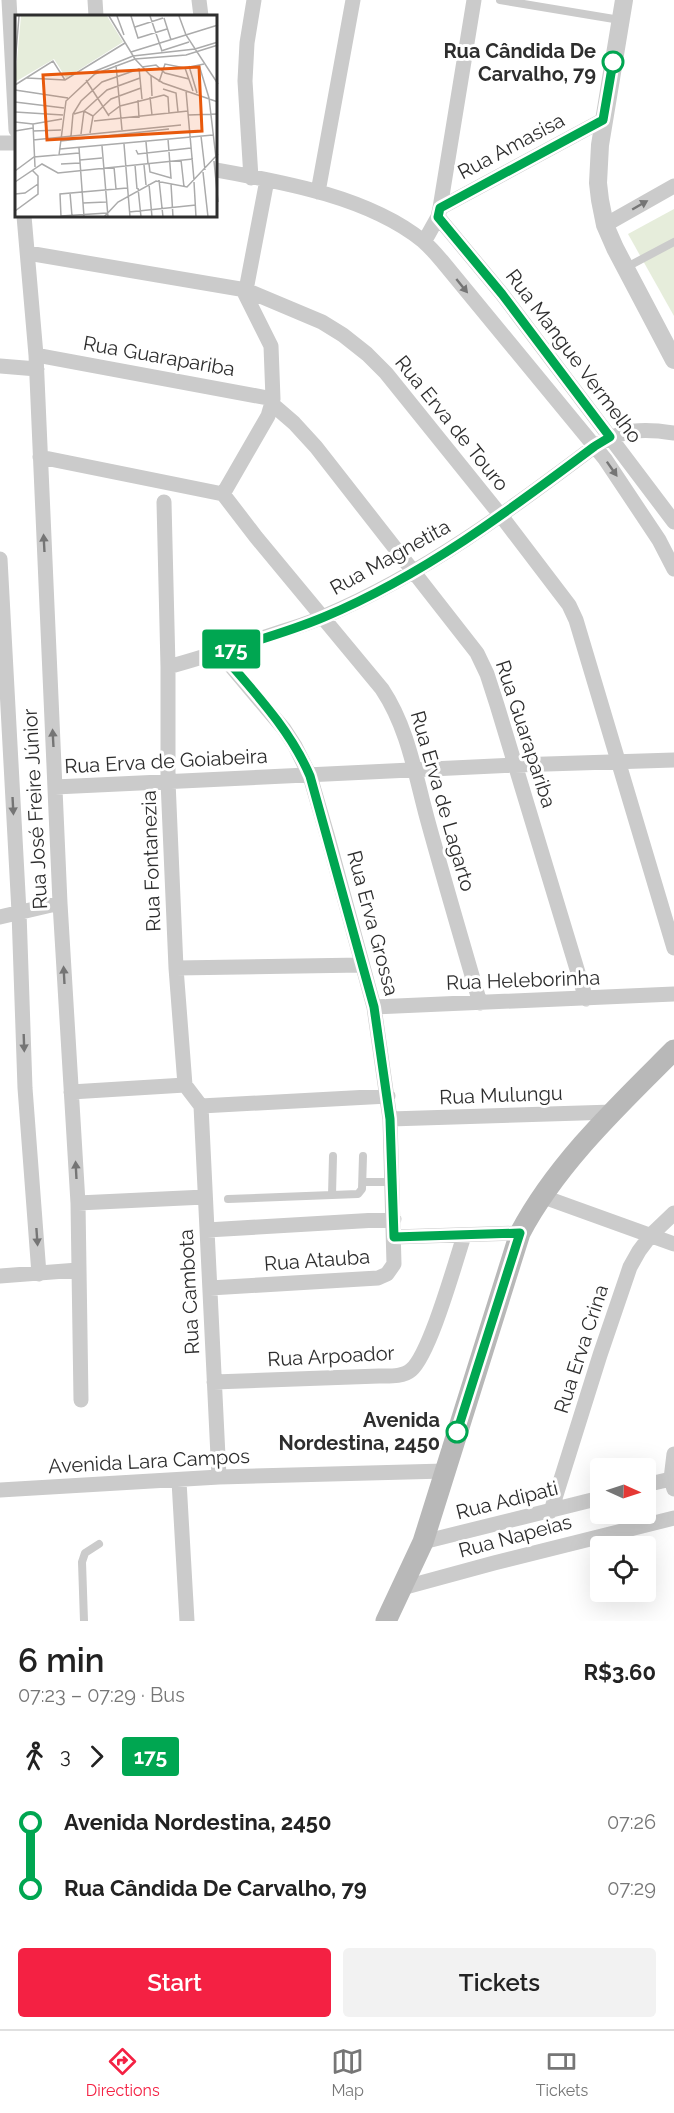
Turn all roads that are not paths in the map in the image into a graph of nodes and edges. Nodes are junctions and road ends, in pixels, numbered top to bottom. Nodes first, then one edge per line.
1 (9, 0) edge
2 (95, 0) edge
3 (199, 0) edge
4 (254, 0) edge
5 (353, 0) edge
6 (474, 0) edge
7 (500, 0) edge
8 (624, 0) edge
9 (96, 15) edge
10 (201, 15) edge
11 (621, 20) junction
12 (15, 111) edge
13 (603, 120) junction
14 (218, 170) edge
15 (259, 179) junction
16 (674, 186) edge
17 (318, 192) junction
18 (439, 212) junction
19 (24, 218) edge
20 (605, 225) junction
21 (424, 242) junction
22 (674, 242) edge
23 (28, 253) junction
24 (625, 268) junction
25 (244, 290) junction
26 (545, 351) junction
27 (674, 360) edge
28 (36, 362) junction
29 (526, 364) junction
30 (0, 366) edge
31 (273, 401) junction
32 (674, 433) edge
33 (610, 437) junction
34 (595, 446) junction
35 (40, 457) junction
36 (223, 494) junction
37 (164, 502) dead end
38 (502, 517) junction
39 (674, 522) edge
40 (0, 559) edge
41 (674, 569) edge
42 (413, 572) junction
43 (324, 617) junction
44 (220, 652) junction
45 (168, 667) junction
46 (674, 760) edge
47 (618, 763) junction
48 (515, 765) junction
49 (414, 770) junction
50 (310, 776) junction
51 (168, 781) junction
52 (55, 787) junction
53 (60, 903) junction
54 (19, 912) junction
55 (0, 917) edge
56 (674, 948) edge
57 (362, 965) junction
58 (177, 968) junction
59 (674, 994) edge
60 (585, 999) junction
61 (480, 1003) junction
62 (374, 1007) junction
63 (674, 1050) edge
64 (185, 1085) junction
65 (71, 1092) junction
66 (388, 1096) junction
67 (201, 1106) junction
68 (613, 1112) junction
69 (390, 1119) junction
70 (333, 1156) dead end
71 (363, 1156) dead end
72 (363, 1182) junction
73 (393, 1182) junction
74 (332, 1195) junction
75 (541, 1196) junction
76 (205, 1197) junction
77 (228, 1199) dead end
78 (78, 1203) junction
79 (674, 1213) edge
80 (394, 1219) junction
81 (207, 1230) junction
82 (520, 1233) junction
83 (651, 1235) junction
84 (464, 1236) junction
85 (394, 1237) junction
86 (674, 1244) edge
87 (78, 1270) junction
88 (39, 1274) junction
89 (0, 1276) edge
90 (210, 1288) junction
91 (214, 1382) junction
92 (81, 1400) dead end
93 (674, 1454) edge
94 (445, 1471) junction
95 (219, 1477) junction
96 (179, 1480) junction
97 (673, 1484) edge
98 (656, 1485) edge
99 (0, 1490) edge
100 (590, 1501) edge
101 (551, 1511) junction
102 (674, 1518) edge
103 (423, 1542) junction
104 (99, 1544) dead end
105 (402, 1588) junction
106 (84, 1621) edge
107 (187, 1621) edge
108 (386, 1621) edge

1 - 12 street
2 - 9 street
3 - 10 street
4 - 15 street
5 - 17 street
6 - 18 street
7 - 11 lane
8 - 11 street
11 - 13 street
13 - 18 street, Rua Amasisa
13 - 20 street
14 - 15 street
15 - 17 street
15 - 25 street
20 -> 16 street
17 - 21 street
18 - 21 street
18 - 26 street, Rua Mangue Vermelho
19 - 23 street, Rua José Freire Júnior
20 - 24 street
21 -> 29 street
22 - 24 lane
23 - 25 street, Rua Erva de Touro
23 - 28 street, Rua José Freire Júnior
24 - 27 street
25 - 31 street
25 - 38 street, Rua Erva de Touro
26 - 29 street
26 - 33 street, Rua Mangue Vermelho
28 - 30 street, Rua Guarapariba
28 - 31 street, Rua Guarapariba
28 - 35 street, Rua José Freire Júnior
29 - 34 street
31 - 36 street
31 - 42 street, Rua Guarapariba
32 - 33 street, Rua Magnetita
33 - 34 street, Rua Magnetita
33 - 39 street, Rua Mangue Vermelho
34 - 38 street, Rua Magnetita
34 -> 41 street
35 - 36 street
52 -> 35 street, Rua José Freire Júnior
36 - 43 street, Rua Erva de Lagarto
37 - 45 street, Rua Fontanezia
38 - 42 street, Rua Magnetita
38 - 47 street, Rua Erva de Touro
40 -> 54 street, Rua José Freire Júnior
42 - 43 street, Rua Magnetita
42 - 48 street, Rua Guarapariba
43 - 44 street, Rua Magnetita
43 - 49 street, Rua Erva de Lagarto
44 - 45 street, Rua Magnetita
44 - 50 street, Rua Erva Grossa
45 - 51 street, Rua Fontanezia
46 - 47 street, Rua Erva de Goiabeira
47 - 48 street, Rua Erva de Goiabeira
47 - 56 street, Rua Erva de Touro
48 - 49 street, Rua Erva de Goiabeira
48 - 60 street, Rua Guarapariba
49 - 50 street, Rua Erva de Goiabeira
49 - 61 street, Rua Erva de Lagarto
50 - 51 street, Rua Erva de Goiabeira
50 - 57 street, Rua Erva Grossa
51 - 52 street, Rua Erva de Goiabeira
51 - 58 street, Rua Fontanezia
52 - 53 street, Rua José Freire Júnior
53 - 54 street
65 -> 53 street, Rua José Freire Júnior
54 - 55 street
54 -> 88 street, Rua José Freire Júnior
57 - 58 street
57 - 62 street, Rua Erva Grossa
58 - 64 street, Rua Fontanezia
59 - 60 street, Rua Heleborinha
60 - 61 street, Rua Heleborinha
61 - 62 street, Rua Heleborinha
62 - 66 street, Rua Erva Grossa
63 - 68 main road
64 - 65 street
64 - 67 street
78 -> 65 street, Rua José Freire Júnior
66 - 67 street
66 - 69 street, Rua Erva Grossa
67 - 76 street, Rua Cambota
68 - 69 street, Rua Mulungu
68 - 75 main road
69 - 73 street, Rua Erva Grossa
70 - 74 lane
71 - 72 lane
72 - 73 lane
72 - 74 lane
73 - 80 street, Rua Erva Grossa
74 - 77 lane
75 - 82 main road
75 - 83 street
76 - 78 street
76 - 81 street, Rua Cambota
78 - 87 street, Rua José Freire Júnior
79 - 83 street, Rua Erva Crina
80 - 81 street
80 - 85 street, Rua Erva Grossa
81 - 90 street, Rua Cambota
82 - 84 street
82 - 94 main road
83 - 86 street
83 - 101 street, Rua Erva Crina
84 - 85 street
84 - 91 street, Rua Arpoador
85 - 90 street, Rua Atauba
87 - 88 street
87 - 92 street, Rua José Freire Júnior
88 - 89 street
90 - 91 street, Rua Cambota
91 - 95 street, Rua Cambota
93 - 97 street
94 - 95 street, Avenida Lara Campos
94 - 103 main road
95 - 96 street, Avenida Lara Campos
96 - 99 street, Avenida Lara Campos
96 - 107 street
97 - 98 street
100 - 101 street, Rua Adipati
101 - 103 street, Rua Adipati
102 - 105 street, Rua Napeias
103 - 105 main road
104 - 106 lane
105 - 108 main road

